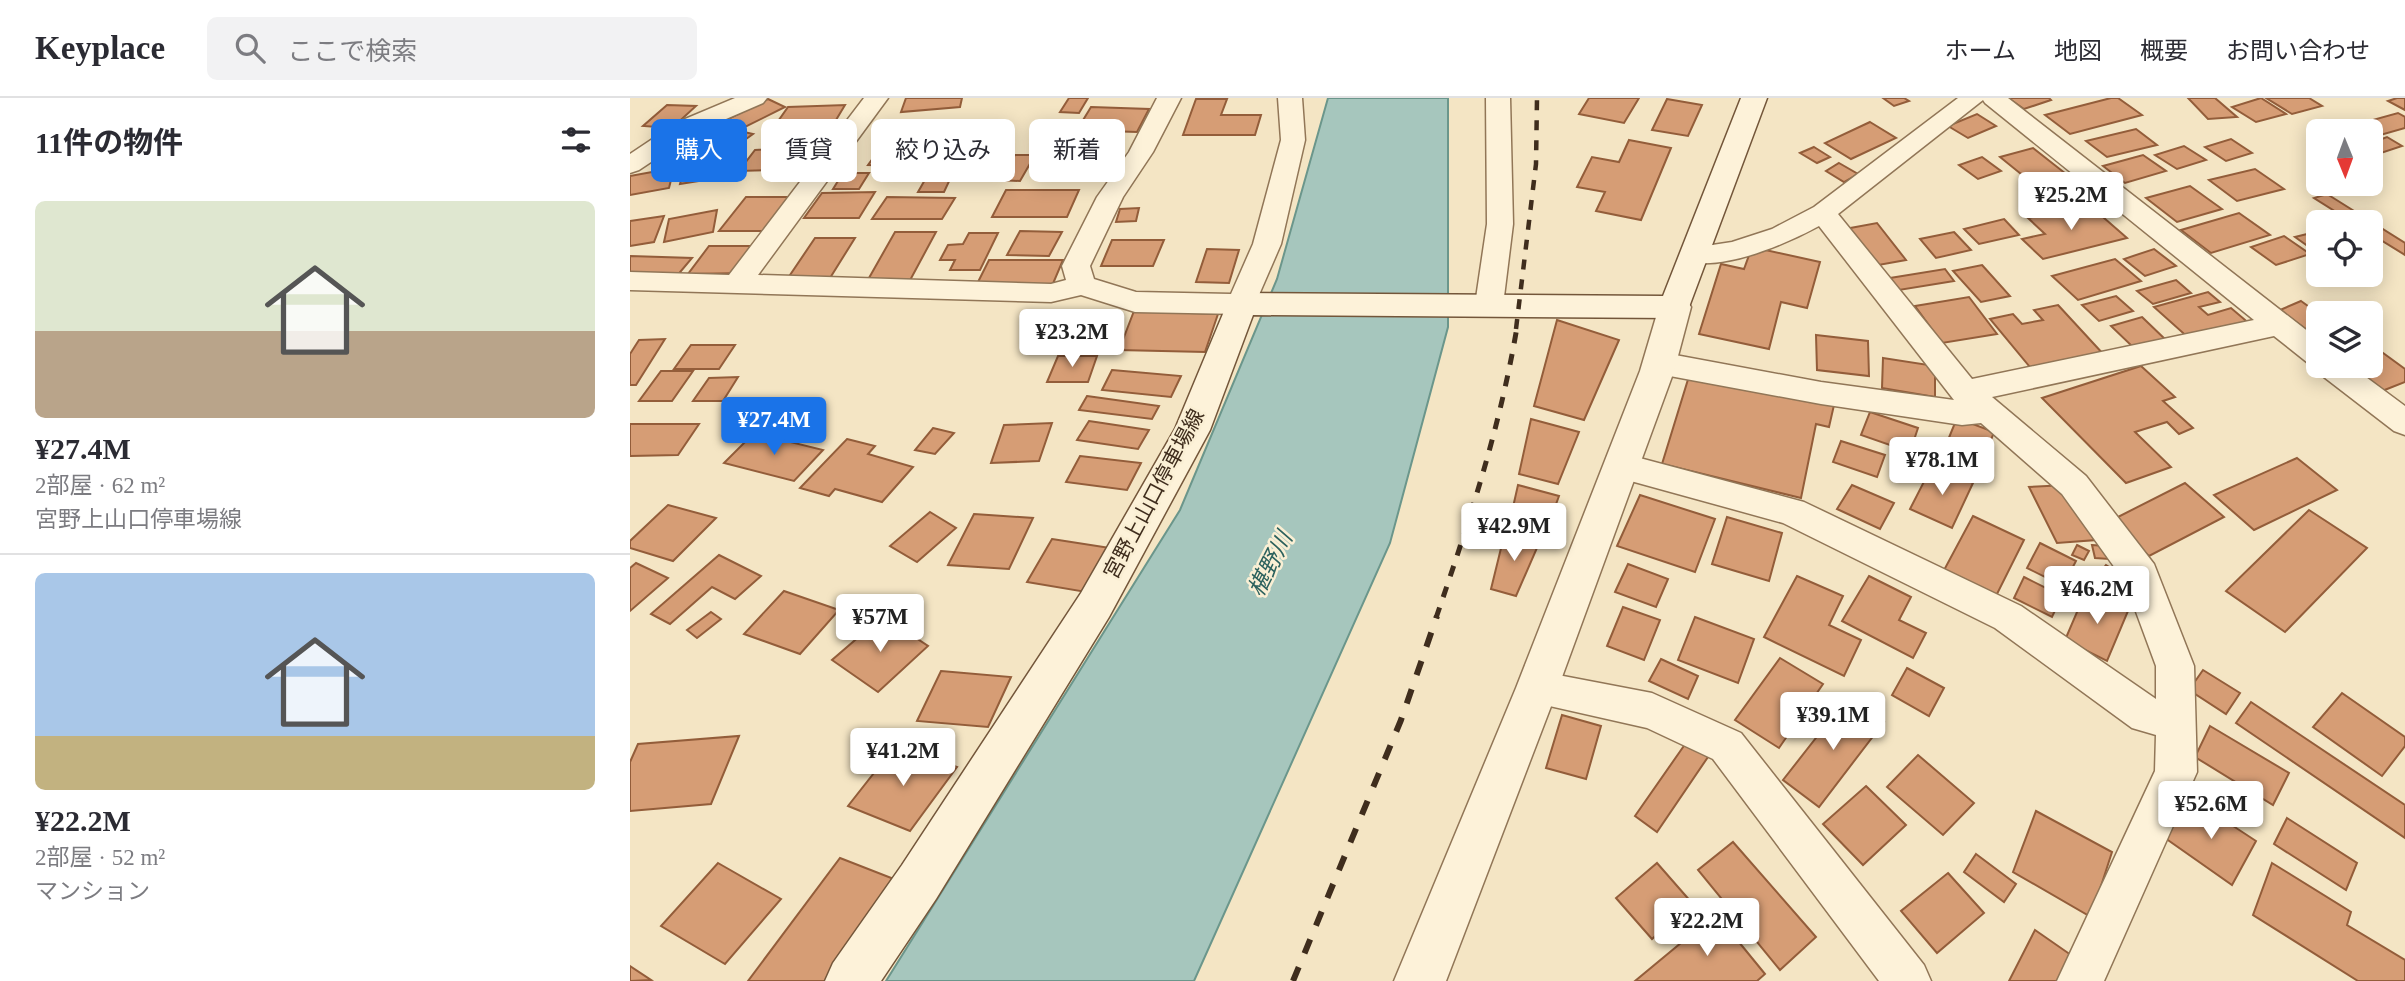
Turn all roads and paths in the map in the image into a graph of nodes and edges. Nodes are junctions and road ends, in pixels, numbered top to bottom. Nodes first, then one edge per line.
1 (755, 98) edge
2 (876, 98) edge
3 (1169, 98) edge
4 (1290, 98) edge
5 (1498, 98) edge
6 (1754, 98) edge
7 (1973, 98) edge
8 (1993, 98) edge
9 (630, 165) edge
10 (1822, 213) junction
11 (1696, 255) junction
12 (630, 281) edge
13 (737, 284) junction
14 (1082, 285) junction
15 (1246, 304) junction
16 (1481, 305) junction
17 (1675, 307) junction
18 (2278, 325) junction
19 (2306, 346) edge
20 (1659, 363) junction
21 (2347, 378) edge
22 (1976, 402) junction
23 (2405, 423) edge
24 (1621, 466) junction
25 (1537, 688) junction
26 (2175, 722) junction
27 (851, 981) edge
28 (1420, 981) edge
29 (1908, 981) edge
30 (2080, 981) edge

1 - 9 street
2 - 13 street
3 - 14 street
4 - 15 street
5 - 16 street
6 - 11 main road
7 - 10 street
8 - 18 street
10 - 11 street
10 - 22 street
11 - 17 main road
12 - 13 street
13 - 14 street
14 - 15 street
15 - 16 main road
15 - 27 main road, 宮野上山口停車場線
16 - 17 main road
17 - 20 main road
18 - 19 street
18 - 22 street
20 - 22 street
20 - 24 main road
21 - 23 street
22 - 26 street
24 - 25 main road
24 - 26 street
25 - 28 main road
25 - 29 street
26 - 30 street

